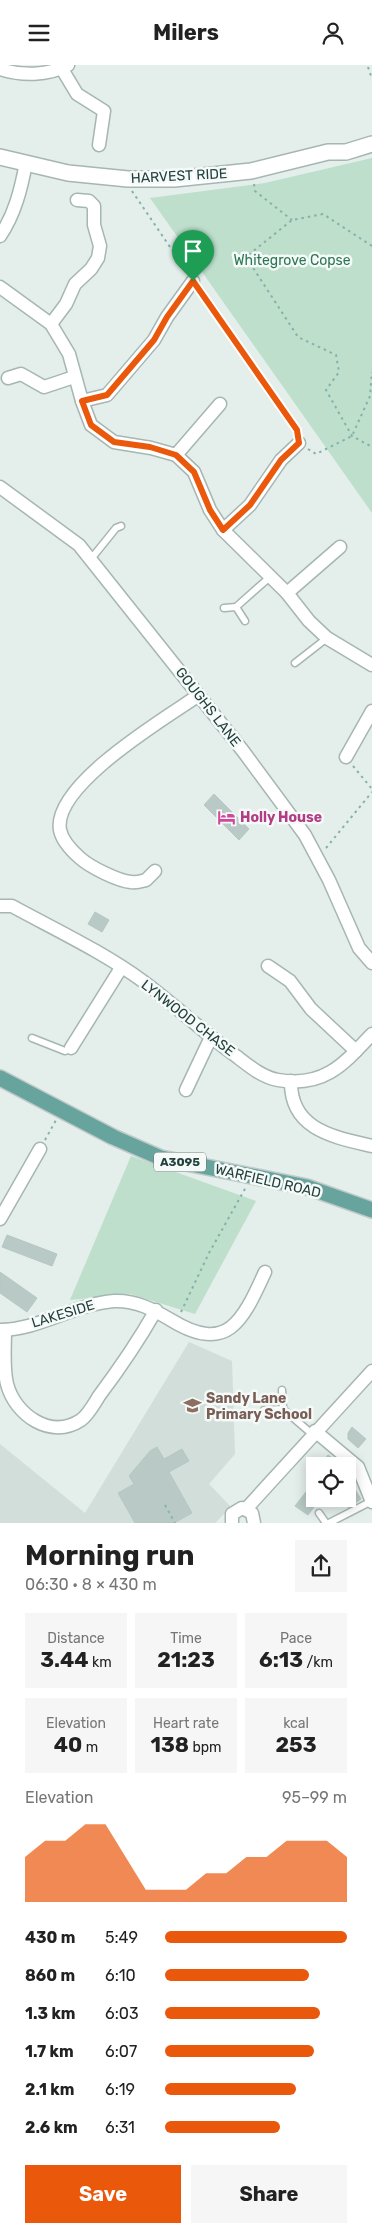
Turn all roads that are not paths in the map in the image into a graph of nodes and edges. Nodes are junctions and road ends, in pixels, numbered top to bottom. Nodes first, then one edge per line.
1 (65, 67) edge
2 (0, 69) edge
3 (372, 134) edge
4 (99, 145) dead end
5 (372, 145) edge
6 (328, 153) junction
7 (0, 157) edge
8 (26, 163) junction
9 (77, 200) dead end
10 (0, 236) edge
11 (193, 281) road end
12 (0, 287) edge
13 (52, 324) junction
14 (74, 377) junction
15 (8, 378) dead end
16 (82, 401) junction
17 (220, 404) dead end
18 (299, 443) road end
19 (176, 455) junction
20 (0, 487) edge
21 (121, 526) dead end
22 (223, 530) junction
23 (340, 547) dead end
24 (91, 559) junction
25 (270, 577) junction
26 (287, 593) junction
27 (236, 607) junction
28 (224, 608) dead end
29 (245, 621) dead end
30 (327, 638) junction
31 (295, 663) dead end
32 (372, 665) edge
33 (199, 695) junction
34 (372, 711) edge
35 (346, 757) road end
36 (154, 871) dead end
37 (0, 906) edge
38 (372, 963) edge
39 (268, 966) dead end
40 (121, 968) junction
41 (372, 1034) edge
42 (210, 1037) junction
43 (32, 1038) dead end
44 (71, 1048) joint
45 (356, 1051) junction
46 (0, 1078) edge
47 (291, 1081) junction
48 (186, 1090) dead end
49 (372, 1145) edge
50 (40, 1149) road end
51 (372, 1210) edge
52 (0, 1219) edge
53 (265, 1272) dead end
54 (156, 1309) junction
55 (2, 1330) edge
56 (372, 1371) edge
57 (282, 1390) dead end
58 (283, 1409) junction
59 (264, 1410) dead end
60 (314, 1432) junction
61 (372, 1501) edge
62 (246, 1509) junction
63 (319, 1513) dead end
64 (232, 1523) edge
65 (254, 1523) edge
66 (327, 1523) edge

1 - 2 street
1 - 4 street
3 - 6 street, HARVEST RIDE
5 - 6 street, HARVEST RIDE
6 - 8 street, HARVEST RIDE
7 - 8 street, HARVEST RIDE
8 - 10 street
9 - 13 street
11 - 16 street
12 - 13 street
13 - 14 street
14 - 15 street
14 - 16 street
16 - 19 street
17 - 19 street
18 - 22 street
19 - 22 street
20 - 24 street, GOUGHS LANE
21 - 24 lane
22 - 25 street
23 - 26 street
24 - 33 street, GOUGHS LANE
25 - 26 street
25 - 27 lane
26 - 30 street
27 - 28 lane
27 - 29 lane
30 - 31 lane
30 - 32 street
33 - 36 street
33 - 38 street, GOUGHS LANE
34 - 35 street
37 - 40 street, LYNWOOD CHASE
39 - 45 street
40 - 42 street, LYNWOOD CHASE
40 - 44 street
41 - 45 street, LYNWOOD CHASE
42 - 47 street, LYNWOOD CHASE
42 - 48 street
43 - 44 lane
45 - 47 street, LYNWOOD CHASE
46 - 51 main road, WARFIELD ROAD / A3095
47 - 49 street
50 - 52 street
53 - 54 street, LAKESIDE
54 - 55 street, LAKESIDE
54 - 55 street
56 - 60 street
57 - 58 lane
58 - 59 lane
58 - 60 lane
60 - 61 street
60 - 62 street
61 - 66 lane
62 - 64 street
62 - 65 street
63 - 66 lane

